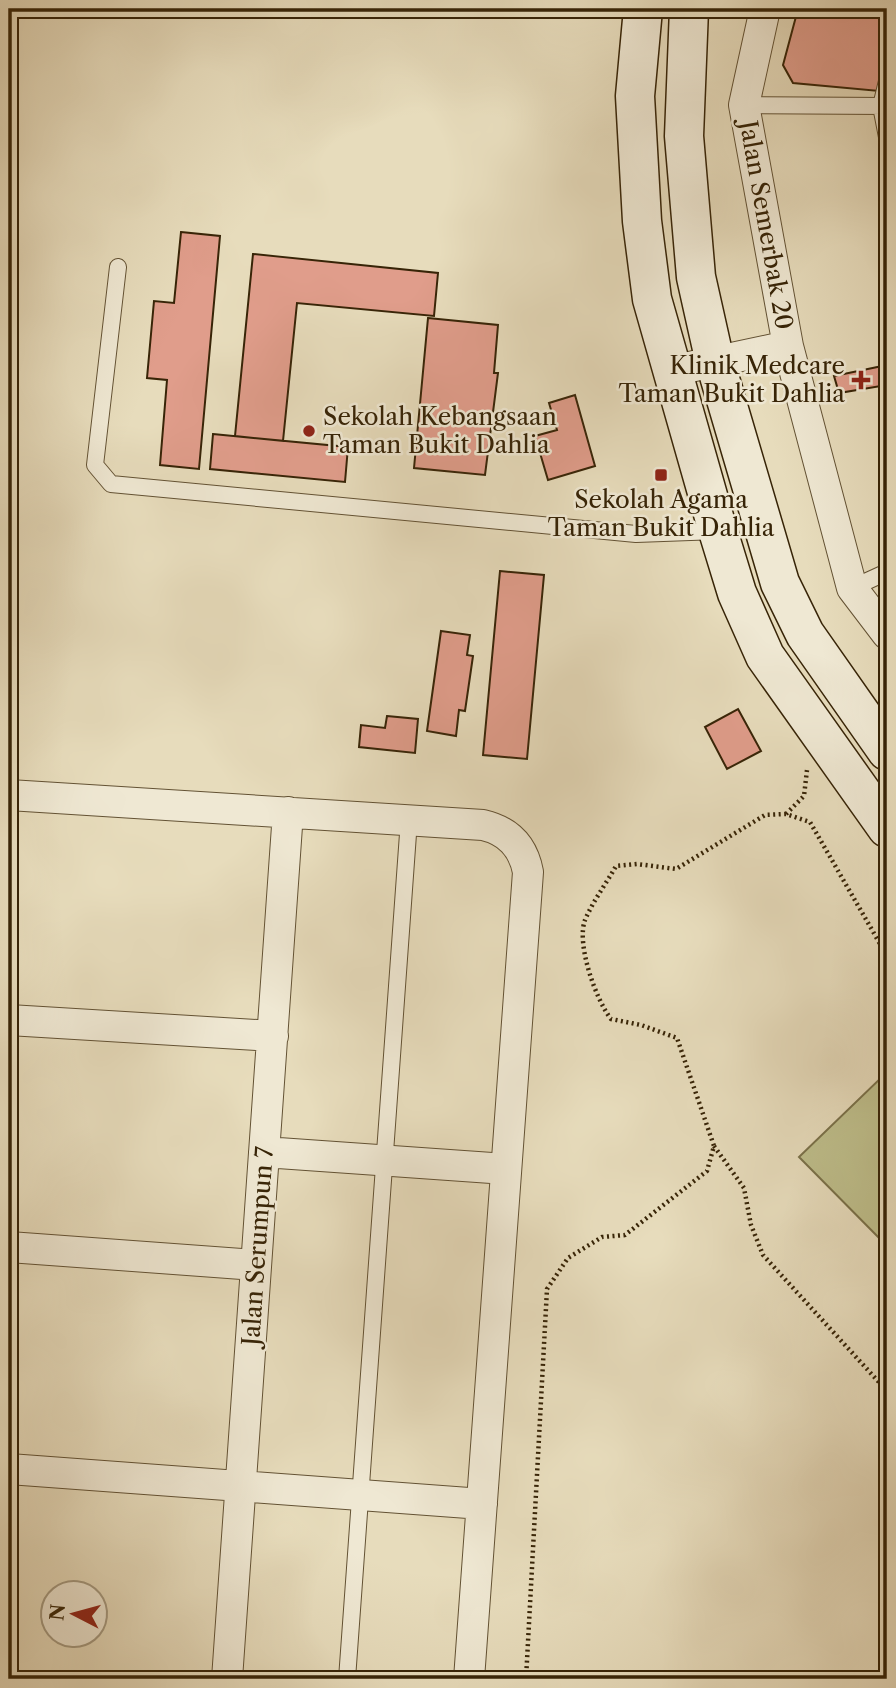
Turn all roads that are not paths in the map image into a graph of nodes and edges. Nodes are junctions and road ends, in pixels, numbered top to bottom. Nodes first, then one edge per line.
1 (643, 9) edge
2 (689, 9) edge
3 (765, 9) edge
4 (887, 81) edge
5 (744, 104) junction
6 (884, 106) edge
7 (887, 137) edge
8 (118, 267) dead end
9 (788, 346) junction
10 (715, 362) junction
11 (671, 371) junction
12 (718, 531) junction
13 (887, 572) edge
14 (852, 588) junction
15 (887, 634) edge
16 (887, 751) edge
17 (9, 795) edge
18 (288, 813) junction
19 (408, 820) junction
20 (887, 828) edge
21 (9, 1020) edge
22 (273, 1036) junction
23 (264, 1153) junction
24 (384, 1161) junction
25 (506, 1169) junction
26 (9, 1247) edge
27 (256, 1265) junction
28 (9, 1469) edge
29 (241, 1486) junction
30 (360, 1496) junction
31 (482, 1504) junction
32 (227, 1679) edge
33 (348, 1679) edge
34 (469, 1679) edge

1 - 11 street
2 - 10 street
3 - 5 street, Jalan Semerbak 20
4 - 6 lane
5 - 6 lane
5 - 9 street, Jalan Semerbak 20
6 - 7 lane
8 - 12 lane
9 - 10 street
9 - 14 street, Jalan Semerbak 20
10 - 11 street
10 - 16 street
11 - 12 street
12 - 20 street
13 - 14 lane
14 - 15 street, Jalan Semerbak 20
17 - 18 street
18 - 19 street
18 - 22 street, Jalan Serumpun 7
19 - 24 lane
19 - 25 street
21 - 22 street
22 - 23 street, Jalan Serumpun 7
23 - 24 street
23 - 27 street, Jalan Serumpun 7
24 - 25 street
24 - 30 lane
25 - 31 street
26 - 27 street
27 - 29 street, Jalan Serumpun 7
28 - 29 street
29 - 30 street
29 - 32 street, Jalan Serumpun 7
30 - 31 street
30 - 33 lane
31 - 34 street

